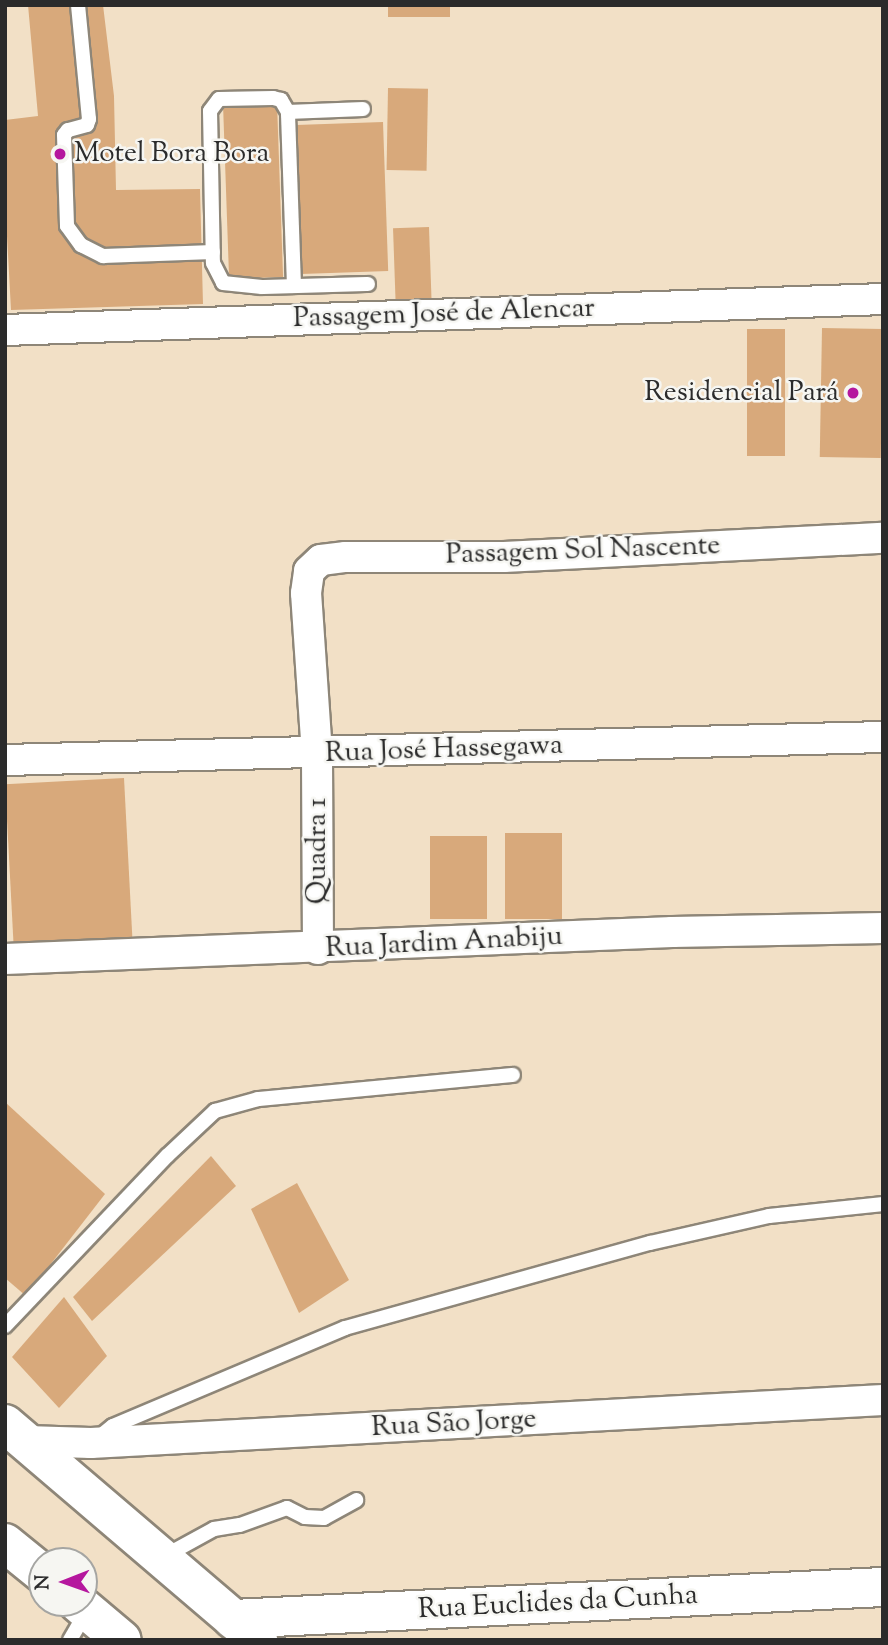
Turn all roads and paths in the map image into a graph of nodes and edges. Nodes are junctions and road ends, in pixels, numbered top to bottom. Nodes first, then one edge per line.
1 (78, 5) edge
2 (363, 109) dead end
3 (288, 112) junction
4 (213, 252) junction
5 (368, 284) dead end
6 (294, 286) junction
7 (883, 299) edge
8 (5, 330) edge
9 (883, 538) edge
10 (306, 593) joint
11 (883, 737) edge
12 (317, 754) junction
13 (5, 760) edge
14 (883, 928) edge
15 (318, 949) junction
16 (5, 960) edge
17 (513, 1075) dead end
18 (883, 1204) edge
19 (5, 1326) edge
20 (883, 1400) edge
21 (15, 1432) edge
22 (91, 1444) junction
23 (356, 1500) dead end
24 (5, 1543) edge
25 (162, 1558) junction
26 (28, 1562) edge
27 (883, 1587) edge
28 (79, 1618) edge
29 (246, 1629) edge
30 (122, 1640) edge

1 - 4 lane
2 - 3 lane
3 - 4 lane
3 - 6 lane
4 - 6 lane
5 - 6 lane
7 - 8 street, Passagem José de Alencar
9 - 10 street, Passagem Sol Nascente
10 - 12 street, Quadra 1
11 - 12 street, Rua José Hassegawa
12 - 13 street, Rua José Hassegawa
12 - 15 street, Quadra 1
14 - 15 street, Rua Jardim Anabiju
15 - 16 street, Rua Jardim Anabiju
17 - 19 lane
18 - 22 lane
20 - 22 street, Rua São Jorge
21 - 22 street, Rua São Jorge
21 - 25 main road
23 - 25 lane
24 - 26 main road
25 - 29 main road
27 - 29 main road, Rua Euclides da Cunha
28 - 30 main road

